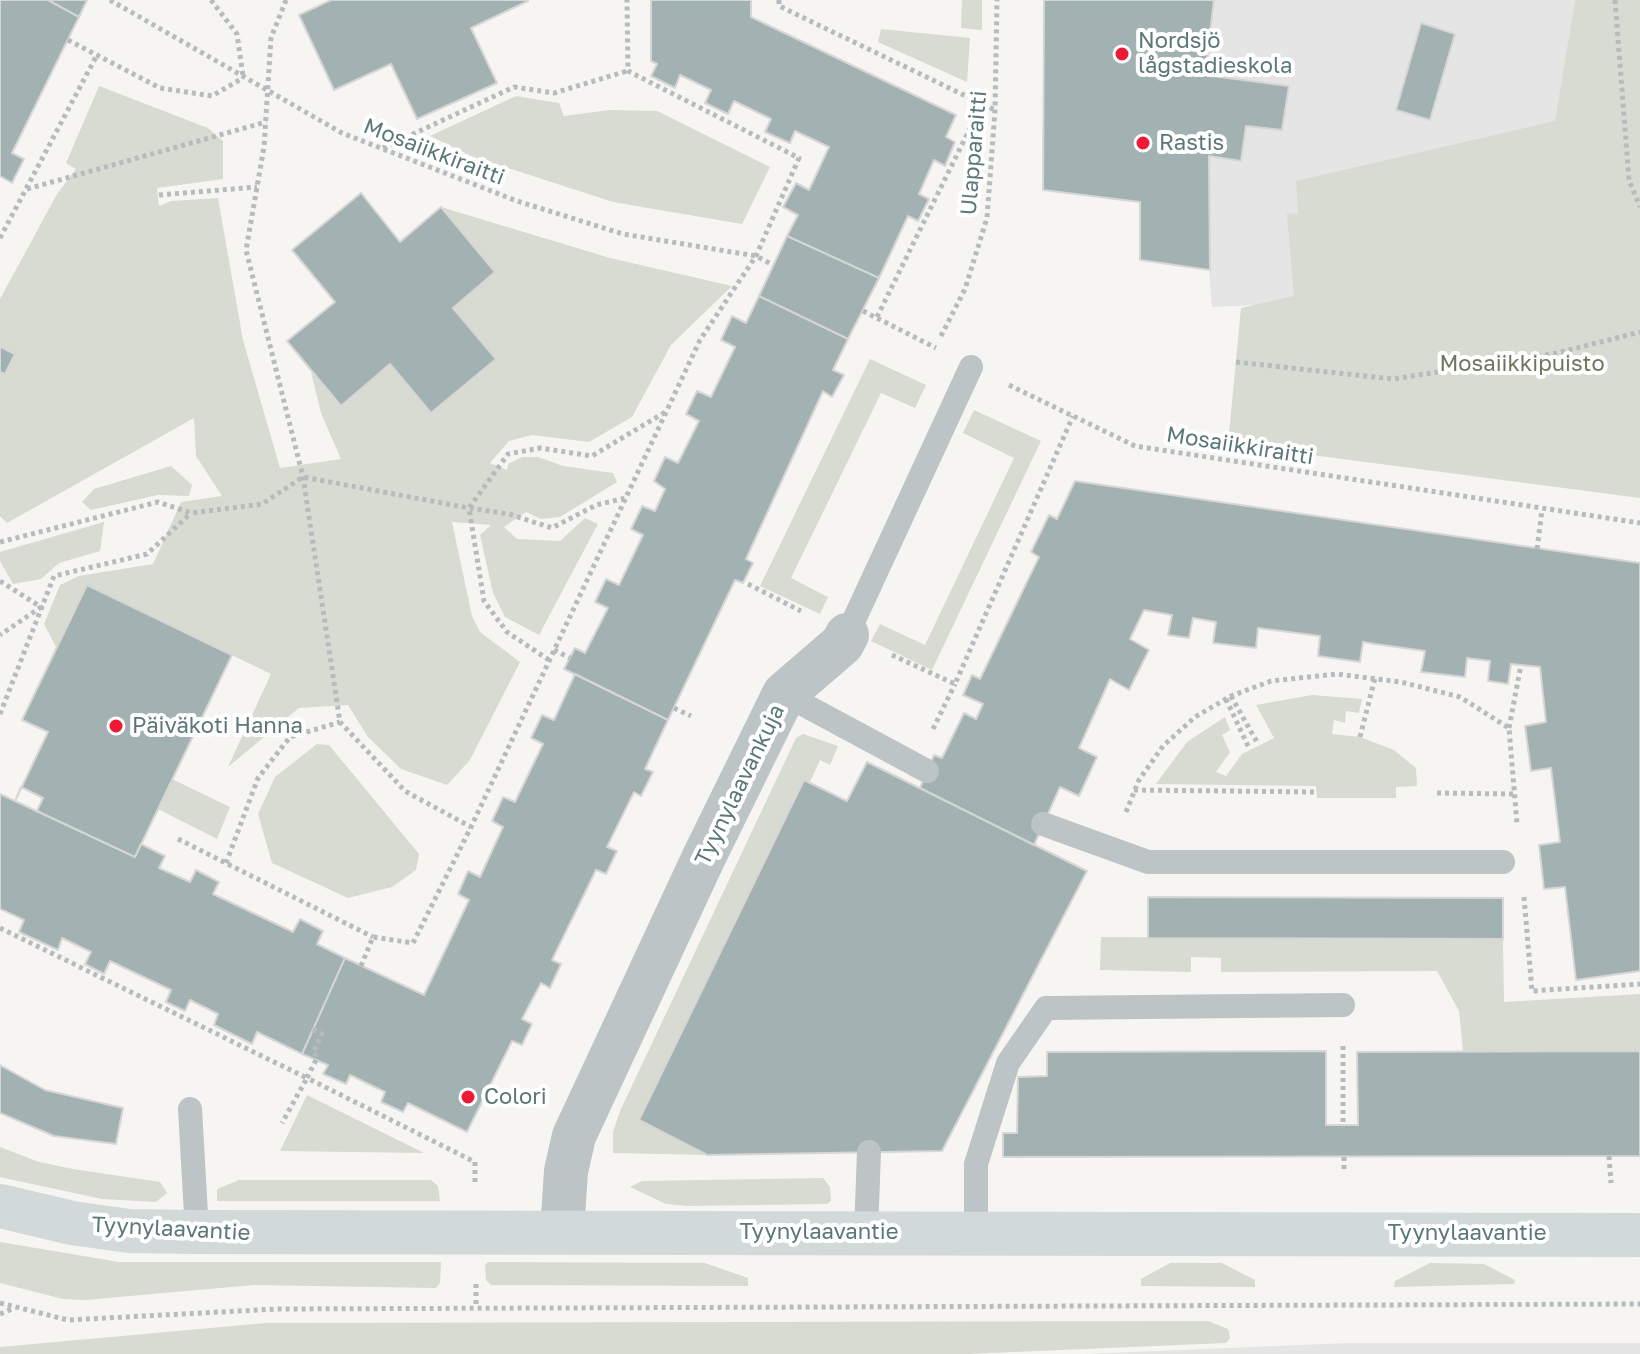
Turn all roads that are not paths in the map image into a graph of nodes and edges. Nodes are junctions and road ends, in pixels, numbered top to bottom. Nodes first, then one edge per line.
1 (971, 367) road end
2 (847, 635) joint
3 (784, 694) junction
4 (922, 767) road end
5 (1043, 824) dead end
6 (1503, 862) dead end
7 (1343, 1005) dead end
8 (190, 1109) dead end
9 (869, 1152) dead end
10 (0, 1206) edge
11 (562, 1231) junction
12 (197, 1232) junction
13 (866, 1232) junction
14 (976, 1232) junction
15 (1640, 1235) edge

1 - 2 lane, Tyynylaavankuja
2 - 3 street, Tyynylaavankuja
3 - 4 lane
3 - 11 street, Tyynylaavankuja
5 - 6 lane
7 - 14 lane
8 - 12 lane
9 - 13 lane
10 - 12 street, Tyynylaavantie
11 - 12 street, Tyynylaavantie
11 - 13 street, Tyynylaavantie
13 - 14 street, Tyynylaavantie
14 - 15 street, Tyynylaavantie

